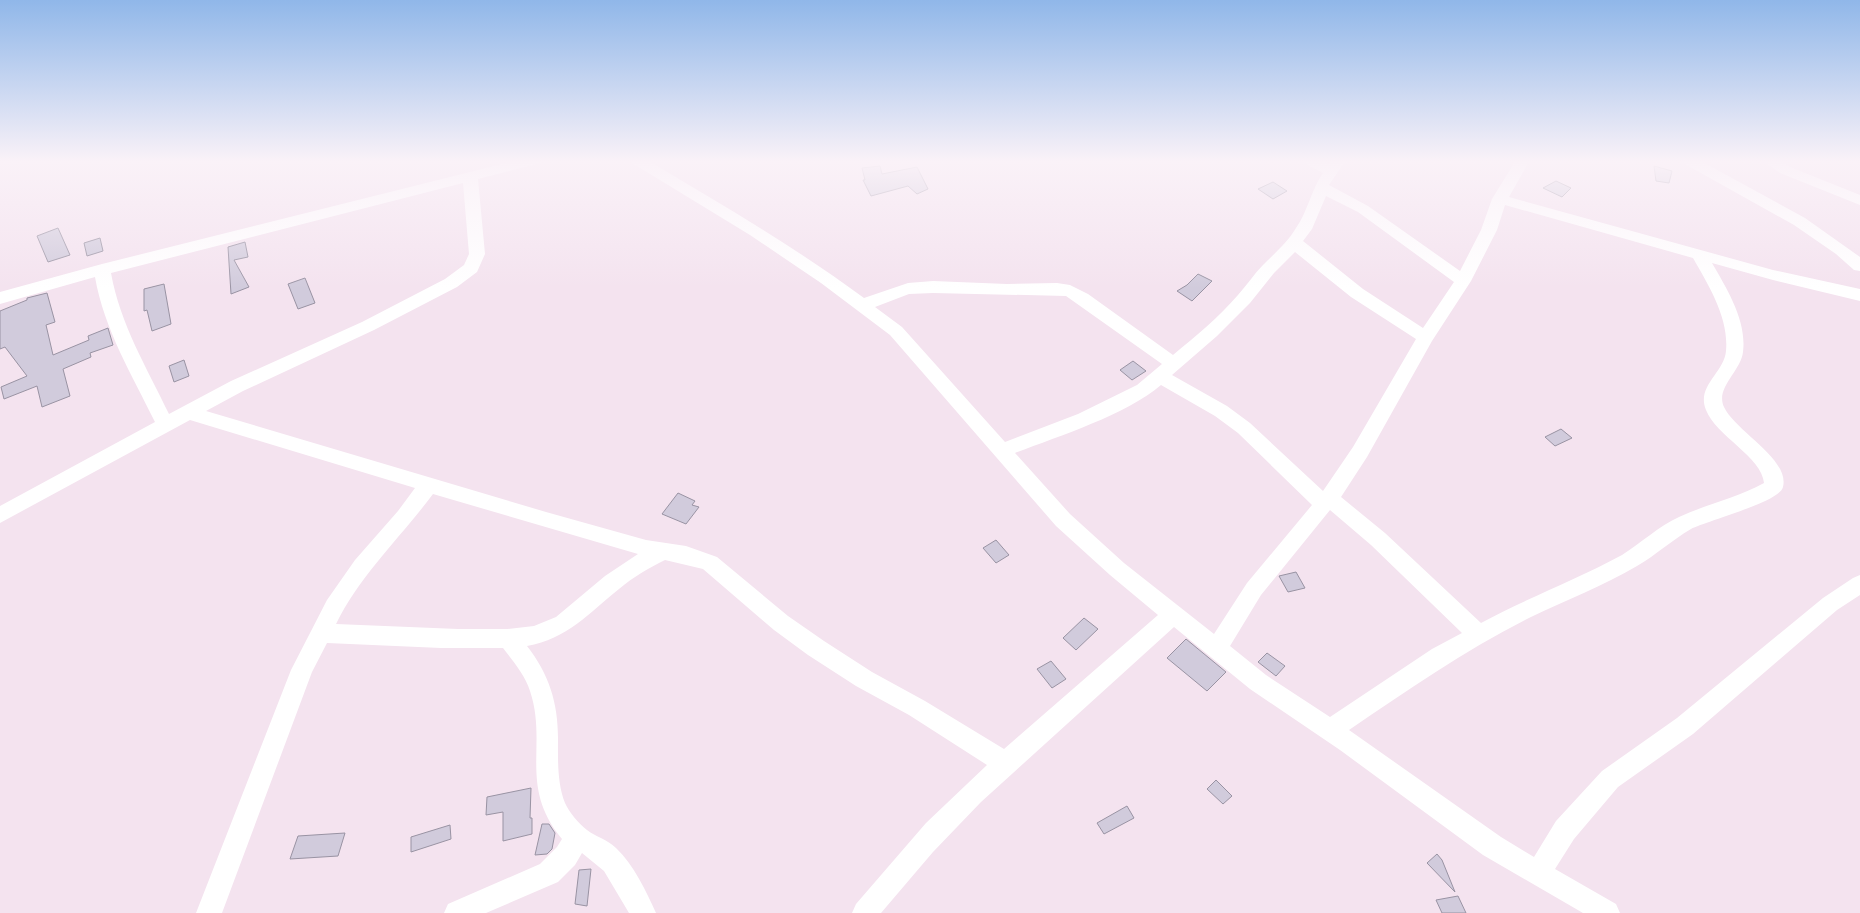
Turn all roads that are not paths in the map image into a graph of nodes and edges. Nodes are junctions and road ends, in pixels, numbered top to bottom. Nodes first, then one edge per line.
1 (368, 203) edge
2 (472, 203) edge
3 (708, 203) edge
4 (1315, 203) edge
5 (1351, 203) edge
6 (1499, 203) edge
7 (1513, 203) edge
8 (1765, 203) edge
9 (1294, 242) junction
10 (1699, 254) junction
11 (1860, 266) edge
12 (102, 269) junction
13 (1463, 281) junction
14 (1860, 295) edge
15 (0, 298) edge
16 (862, 305) junction
17 (1426, 337) junction
18 (1174, 364) junction
19 (1160, 376) junction
20 (188, 412) junction
21 (165, 424) junction
22 (1002, 451) junction
23 (429, 485) junction
24 (1326, 501) junction
25 (0, 515) edge
26 (664, 551) junction
27 (1860, 584) edge
28 (1174, 614) junction
29 (321, 632) junction
30 (1479, 635) junction
31 (508, 638) junction
32 (1217, 649) junction
33 (1330, 730) junction
34 (1005, 763) junction
35 (577, 838) junction
36 (1538, 873) junction
37 (209, 913) edge
38 (457, 913) edge
39 (642, 913) edge
40 (864, 913) edge
41 (1607, 913) edge

1 - 12 street
2 - 20 street
3 - 16 street
4 - 9 street
5 - 13 street
6 - 13 street
7 - 10 street
8 - 11 street
9 - 17 street
9 - 18 street
10 - 14 street
10 - 30 street
12 - 15 street
12 - 21 street
13 - 17 street
16 - 18 street
16 - 22 street
17 - 24 street
18 - 19 street
19 - 22 street
19 - 24 street
20 - 21 street
20 - 23 street
21 - 25 street
22 - 28 street
23 - 26 street
23 - 29 street
24 - 30 street
24 - 32 street
26 - 31 street
26 - 34 street
27 - 36 street
28 - 32 street
28 - 34 street
29 - 31 street
29 - 37 street
30 - 33 street
31 - 35 street
32 - 33 street
33 - 36 street
34 - 40 street
35 - 38 street
35 - 39 street
36 - 41 street

